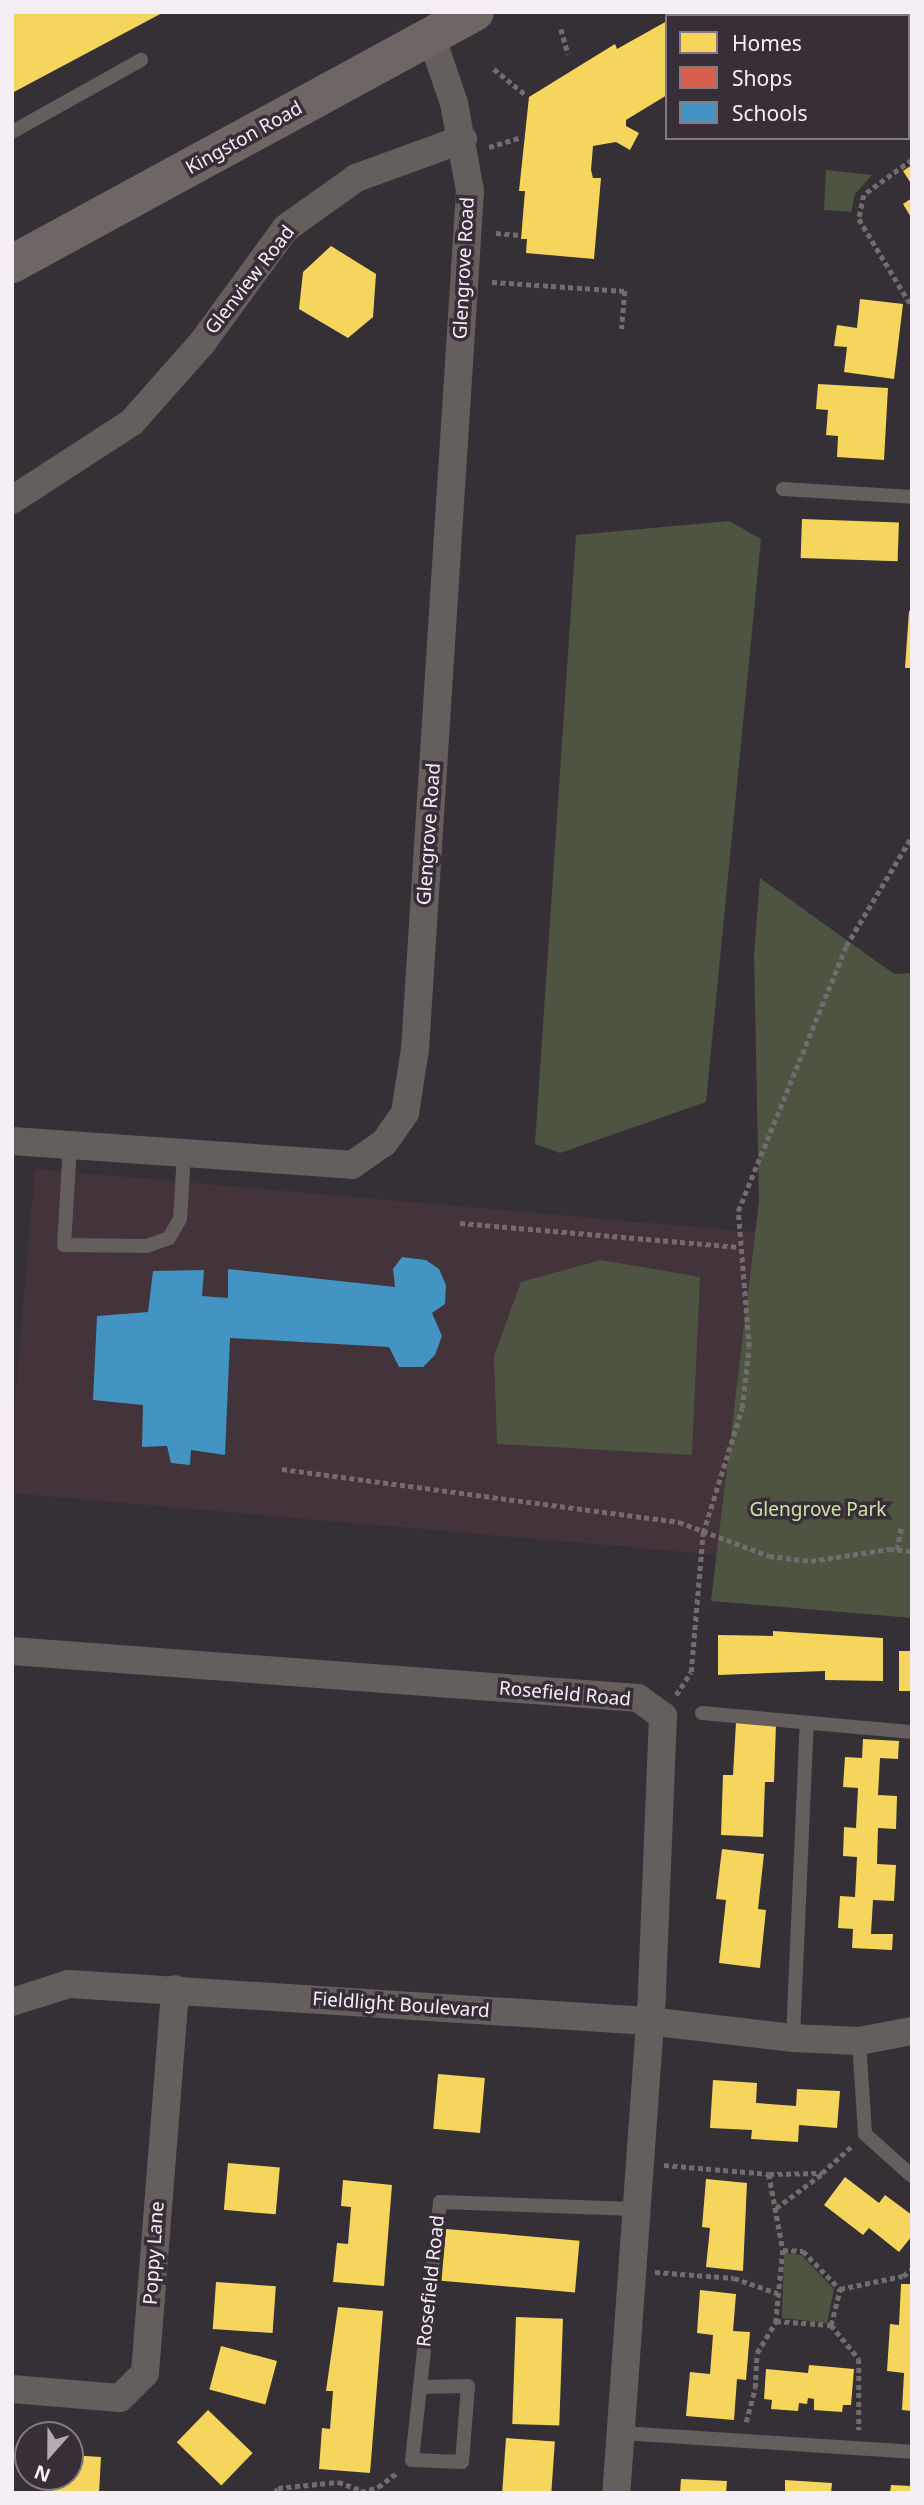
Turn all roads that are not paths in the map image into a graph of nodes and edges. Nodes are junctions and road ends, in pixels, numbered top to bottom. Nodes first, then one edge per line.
1 (475, 12) edge
2 (431, 36) junction
3 (141, 60) dead end
4 (12, 132) edge
5 (476, 143) junction
6 (12, 264) edge
7 (783, 489) dead end
8 (912, 496) edge
9 (12, 500) edge
10 (12, 1141) edge
11 (70, 1145) junction
12 (184, 1154) junction
13 (12, 1651) edge
14 (702, 1713) dead end
15 (807, 1723) junction
16 (912, 1732) edge
17 (174, 1989) junction
18 (12, 2002) edge
19 (648, 2021) junction
20 (912, 2031) edge
21 (793, 2038) junction
22 (859, 2041) junction
23 (912, 2176) edge
24 (634, 2209) junction
25 (420, 2387) junction
26 (12, 2389) edge
27 (622, 2433) junction
28 (912, 2452) edge
29 (616, 2493) edge

1 - 2 main road, Kingston Road
2 - 5 street
2 - 6 main road, Kingston Road
3 - 4 lane
5 - 9 street, Glenview Road
5 - 12 street, Glengrove Road
7 - 8 lane
10 - 11 street, Glengrove Road
11 - 12 street, Glengrove Road
11 - 12 lane
13 - 19 street, Rosefield Road
14 - 15 lane
15 - 16 lane
15 - 21 lane
17 - 18 street, Fieldlight Boulevard
17 - 19 street, Fieldlight Boulevard
17 - 26 street, Poppy Lane
19 - 21 street, Fieldlight Boulevard
19 - 24 street
20 - 22 street, Fieldlight Boulevard
21 - 22 street, Fieldlight Boulevard
22 - 23 lane
24 - 25 lane, Rosefield Road
24 - 27 street
25 - 25 lane, Rosefield Road
27 - 28 lane
27 - 29 street

